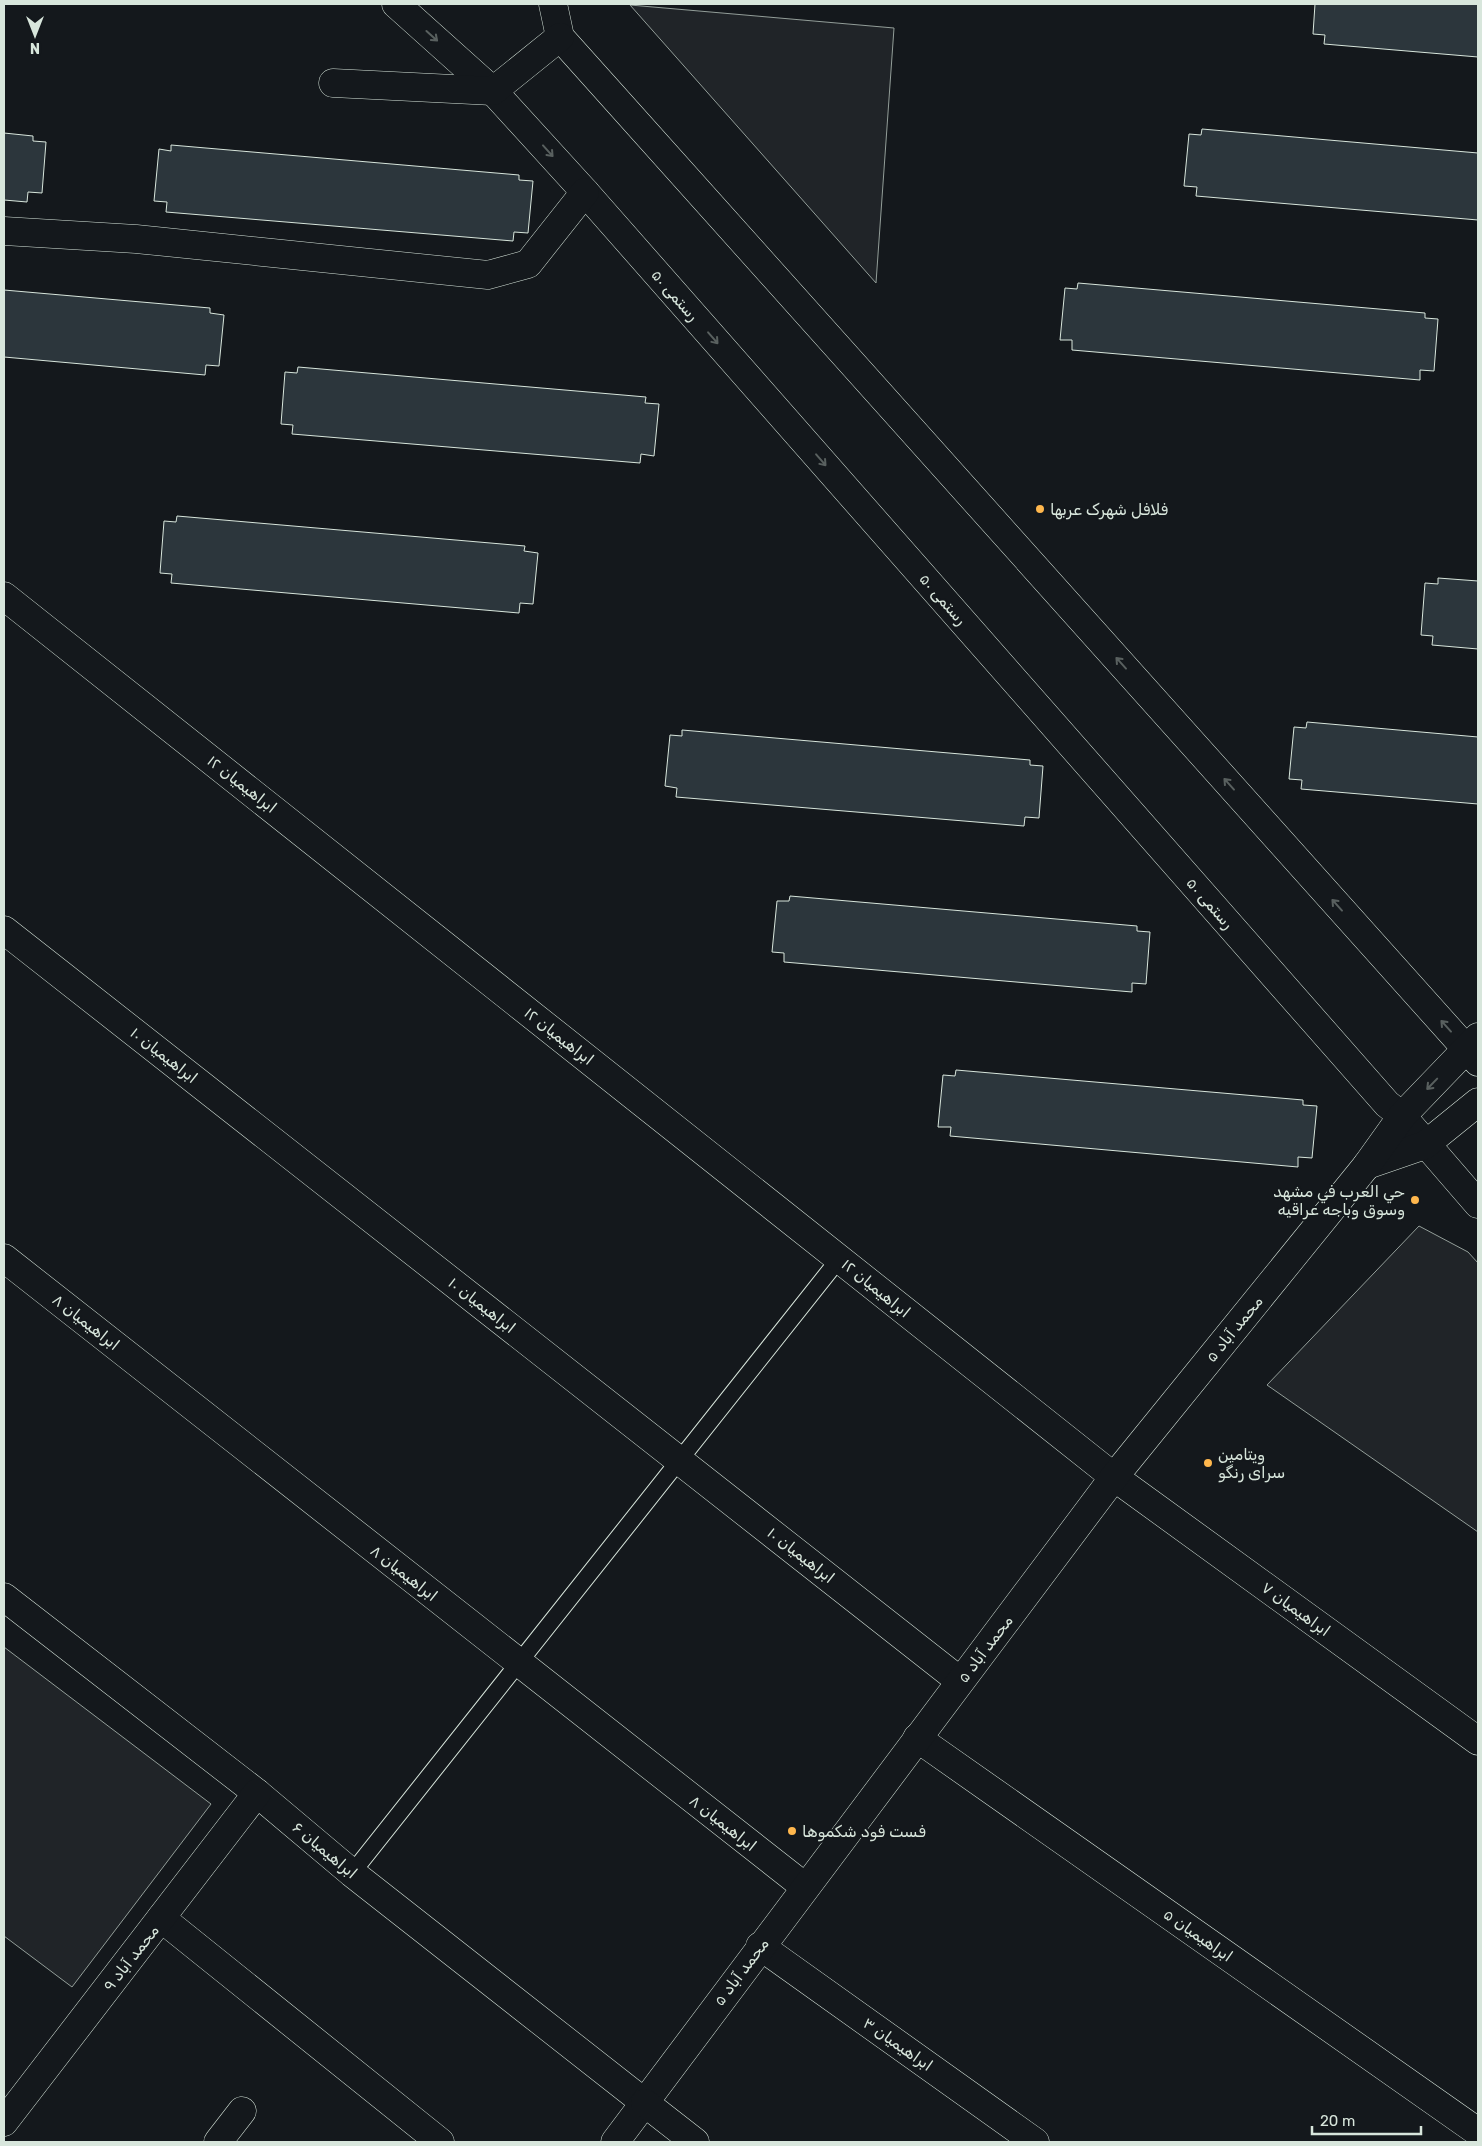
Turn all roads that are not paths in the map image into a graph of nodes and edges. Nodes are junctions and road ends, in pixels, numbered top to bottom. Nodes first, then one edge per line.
1 (396, 4) edge
2 (553, 4) edge
3 (560, 37) junction
4 (333, 83) dead end
5 (494, 91) junction
6 (585, 192) junction
7 (4, 231) edge
8 (4, 596) edge
9 (4, 930) edge
10 (1474, 1049) edge
11 (1478, 1102) edge
12 (1402, 1116) junction
13 (1426, 1146) junction
14 (1367, 1165) junction
15 (1478, 1204) edge
16 (4, 1258) edge
17 (839, 1259) junction
18 (680, 1461) junction
19 (1114, 1478) junction
20 (4, 1598) edge
21 (519, 1663) junction
22 (960, 1681) junction
23 (917, 1738) junction
24 (1478, 1741) edge
25 (257, 1793) junction
26 (352, 1873) junction
27 (805, 1887) junction
28 (161, 1918) junction
29 (760, 1946) junction
30 (645, 2103) junction
31 (242, 2111) dead end
32 (4, 2122) edge
33 (1478, 2132) edge
34 (218, 2142) edge
35 (440, 2142) edge
36 (615, 2142) edge
37 (695, 2142) edge
38 (1035, 2142) edge

1 -> 5 street, رستمی ۵۰
2 - 3 street
3 - 5 street
10 -> 3 street
4 - 5 street
5 -> 6 street, رستمی ۵۰
6 - 7 street
6 -> 12 street, رستمی ۵۰
8 - 17 street, ابراهیمیان ۱۲
9 - 18 street, ابراهیمیان ۱۰
10 -> 12 street, محمد آباد ۵
11 - 13 street
12 - 13 street, رستمی ۵۰
12 - 14 street, محمد آباد ۵
13 - 14 street
13 - 15 street, رستمی ۵۰
14 - 19 street, محمد آباد ۵
16 - 21 street, ابراهیمیان ۸
17 - 18 lane
17 - 19 street, ابراهیمیان ۱۲
18 - 21 lane
18 - 22 street, ابراهیمیان ۱۰
19 - 22 street, محمد آباد ۵
19 - 24 street, ابراهیمیان ۷
20 - 25 street, ابراهیمیان ۶
21 - 26 lane
21 - 27 street, ابراهیمیان ۸
22 - 23 street, محمد آباد ۵
23 - 27 street, محمد آباد ۵
23 - 33 street, ابراهیمیان ۵
25 - 26 street, ابراهیمیان ۶
25 - 28 street, محمد آباد ۹
26 - 30 street, ابراهیمیان ۶
27 - 29 street, محمد آباد ۵
28 - 32 street, محمد آباد ۹
28 - 35 street
29 - 30 street, محمد آباد ۵
29 - 38 street, ابراهیمیان ۳
30 - 36 street, محمد آباد ۵
30 - 37 street, ابراهیمیان ۶
31 - 34 street

